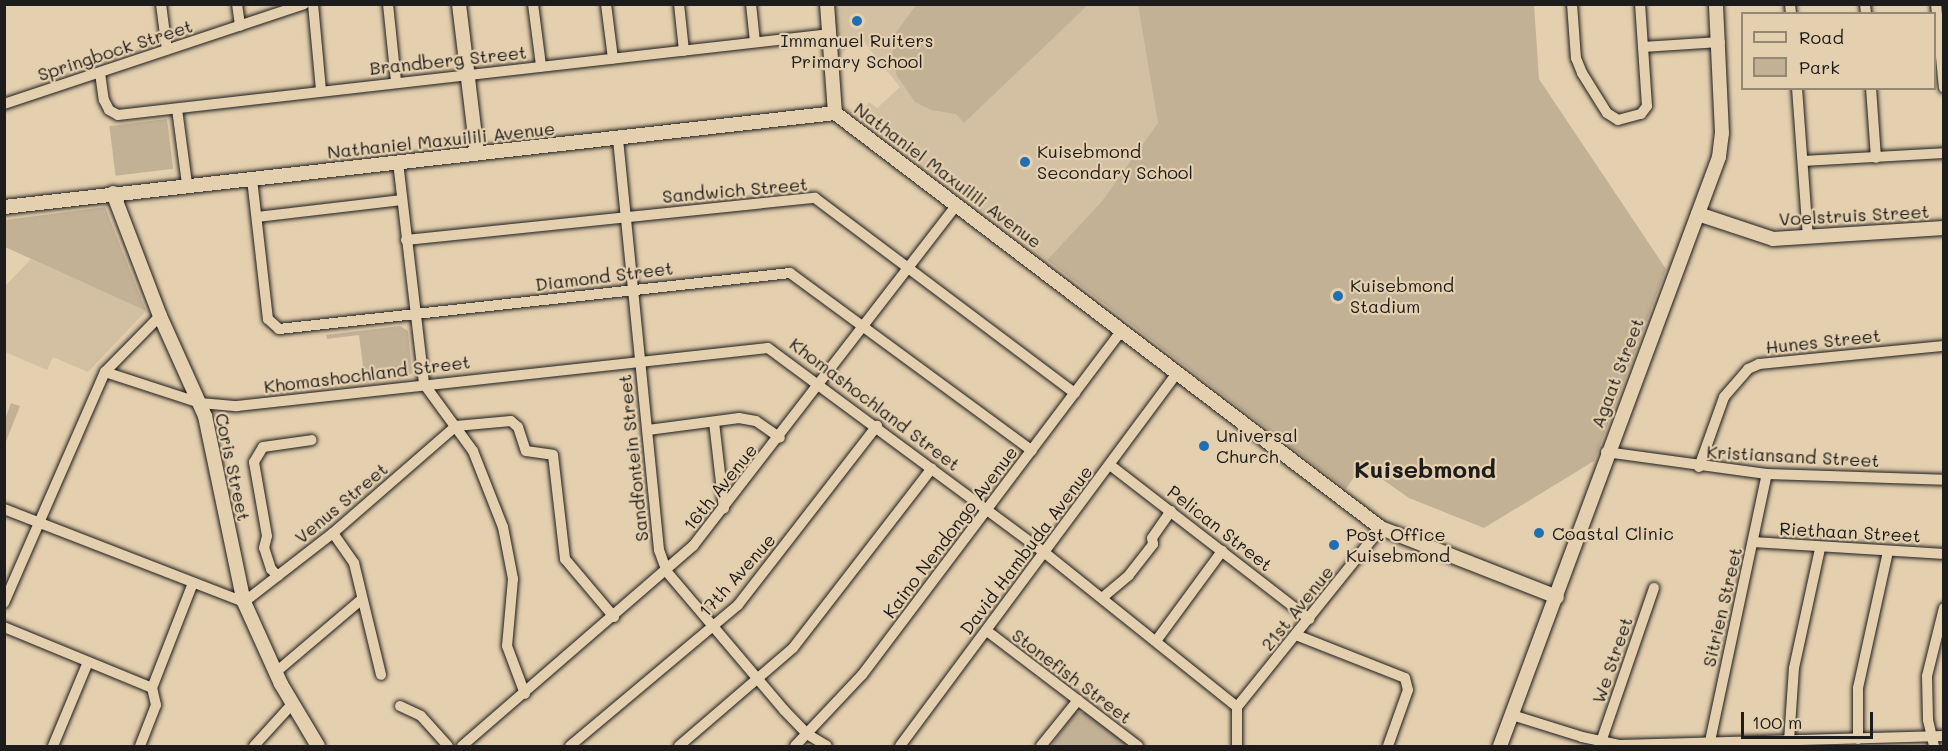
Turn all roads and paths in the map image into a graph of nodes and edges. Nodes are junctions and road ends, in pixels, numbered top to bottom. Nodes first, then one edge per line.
1 (160, 4) edge
2 (237, 4) edge
3 (304, 4) edge
4 (314, 4) edge
5 (388, 4) edge
6 (459, 4) edge
7 (533, 4) edge
8 (606, 4) edge
9 (679, 4) edge
10 (751, 4) edge
11 (827, 4) edge
12 (1572, 4) edge
13 (1640, 4) edge
14 (1716, 4) edge
15 (1936, 4) edge
16 (240, 26) junction
17 (830, 34) junction
18 (754, 42) junction
19 (1720, 42) junction
20 (1643, 47) junction
21 (167, 51) junction
22 (684, 51) junction
23 (613, 59) junction
24 (541, 66) junction
25 (100, 73) junction
26 (468, 75) junction
27 (396, 82) junction
28 (1944, 88) edge
29 (1797, 90) edge
30 (1871, 90) edge
31 (321, 91) junction
32 (4, 104) edge
33 (177, 109) junction
34 (835, 113) junction
35 (618, 140) junction
36 (477, 153) junction
37 (1944, 153) edge
38 (1876, 158) junction
39 (1803, 161) junction
40 (398, 162) junction
41 (252, 179) junction
42 (187, 184) junction
43 (113, 193) junction
44 (402, 200) junction
45 (957, 205) junction
46 (4, 207) edge
47 (1698, 214) junction
48 (626, 216) junction
49 (257, 217) junction
50 (1944, 228) edge
51 (1808, 238) junction
52 (406, 240) junction
53 (909, 266) junction
54 (633, 288) junction
55 (416, 313) junction
56 (159, 316) junction
57 (864, 324) junction
58 (1122, 330) junction
59 (1944, 346) edge
60 (640, 359) junction
61 (105, 372) junction
62 (1177, 373) junction
63 (424, 384) junction
64 (822, 385) junction
65 (1075, 393) junction
66 (200, 403) junction
67 (714, 422) junction
68 (456, 426) junction
69 (877, 426) junction
70 (648, 430) junction
71 (780, 438) junction
72 (312, 440) dead end
73 (1032, 451) junction
74 (1606, 452) junction
75 (1110, 465) junction
76 (1700, 467) junction
77 (932, 468) junction
78 (1767, 474) junction
79 (1944, 480) edge
80 (724, 508) junction
81 (4, 509) edge
82 (988, 510) junction
83 (1171, 511) junction
84 (41, 522) junction
85 (1381, 528) junction
86 (333, 533) junction
87 (1754, 543) junction
88 (1820, 549) junction
89 (1222, 551) junction
90 (1888, 551) junction
91 (1045, 553) junction
92 (1944, 554) edge
93 (668, 572) junction
94 (278, 576) junction
95 (194, 583) junction
96 (1654, 588) dead end
97 (1557, 597) junction
98 (1102, 598) junction
99 (362, 599) junction
100 (244, 602) junction
101 (4, 603) edge
102 (1944, 608) edge
103 (614, 617) junction
104 (1309, 619) junction
105 (1942, 620) edge
106 (4, 627) edge
107 (714, 627) junction
108 (987, 631) junction
109 (1296, 635) junction
110 (1156, 641) junction
111 (88, 662) junction
112 (276, 672) junction
113 (381, 675) dead end
114 (759, 681) junction
115 (152, 688) junction
116 (525, 694) junction
117 (1078, 700) junction
118 (293, 703) junction
119 (400, 706) dead end
120 (1237, 707) junction
121 (1512, 715) junction
122 (807, 734) junction
123 (1858, 739) junction
124 (1937, 740) edge
125 (1790, 741) junction
126 (1601, 742) junction
127 (1709, 745) edge
128 (53, 747) edge
129 (140, 747) edge
130 (254, 747) edge
131 (318, 747) edge
132 (448, 747) edge
133 (462, 747) edge
134 (570, 747) edge
135 (679, 747) edge
136 (795, 747) edge
137 (827, 747) edge
138 (900, 747) edge
139 (1041, 747) edge
140 (1138, 747) edge
141 (1237, 747) edge
142 (1388, 747) edge
143 (1500, 747) edge

1 - 21 street
2 - 16 street
3 - 16 street, Springbock Street
4 - 31 street
5 - 27 street
6 - 26 street
7 - 24 street
8 - 23 street
9 - 22 street
10 - 18 street
11 - 17 street
12 - 20 street
13 - 20 street
14 - 19 street, Agaat Street
15 - 28 street
16 - 21 street, Springbock Street
17 - 18 street, Brandberg Street
17 - 34 street
18 - 22 street, Brandberg Street
19 - 20 street
19 - 47 street, Agaat Street
21 - 25 street, Springbock Street
22 - 23 street, Brandberg Street
23 - 24 street, Brandberg Street
24 - 26 street, Brandberg Street
25 - 32 street, Springbock Street
25 - 33 street, Brandberg Street
26 - 27 street, Brandberg Street
26 - 36 street
27 - 31 street, Brandberg Street
29 - 39 street
30 - 38 street
31 - 33 street, Brandberg Street
33 - 42 street
34 - 35 street, Nathaniel Maxuilili Avenue
34 - 45 street, Nathaniel Maxuilili Avenue
35 - 36 street, Nathaniel Maxuilili Avenue
35 - 48 street, Sandfontein Street
36 - 40 street, Nathaniel Maxuilili Avenue
37 - 38 street
38 - 39 street
39 - 51 street
40 - 41 street, Nathaniel Maxuilili Avenue
40 - 44 street
41 - 42 street, Nathaniel Maxuilili Avenue
41 - 49 street, Diamond Street
42 - 43 street, Nathaniel Maxuilili Avenue
43 - 46 street, Nathaniel Maxuilili Avenue
43 - 56 street, Coris Street
44 - 49 street
44 - 52 street
45 - 53 street, 16th Avenue
45 - 58 street, Nathaniel Maxuilili Avenue
47 - 51 street, Voelstruis Street
47 - 74 street, Agaat Street
48 - 52 street, Sandwich Street
48 - 53 street, Sandwich Street
48 - 54 street, Sandfontein Street
49 - 55 street, Diamond Street
50 - 51 street, Voelstruis Street
52 - 55 street
53 - 57 street, 16th Avenue
53 - 65 street, Sandwich Street
54 - 55 street, Diamond Street
54 - 57 street, Diamond Street
54 - 60 street, Sandfontein Street
55 - 63 street
56 - 61 street
56 - 66 street, Coris Street
57 - 64 street, 16th Avenue
57 - 73 street, Diamond Street
58 - 62 street, Nathaniel Maxuilili Avenue
58 - 65 street, Kaino Nendongo Avenue
59 - 76 street, Hunes Street
60 - 63 street, Khomashochland Street
60 - 64 street, Khomashochland Street
60 - 70 street, Sandfontein Street
61 - 66 street, Khomashochland Street
61 - 84 street
62 - 75 street, David Hambuda Avenue
62 - 85 street, Nathaniel Maxuilili Avenue
63 - 66 street, Khomashochland Street
63 - 68 street
64 - 69 street, Khomashochland Street
64 - 71 street, 16th Avenue
65 - 73 street, Kaino Nendongo Avenue
66 - 100 street, Coris Street
67 - 70 street
67 - 71 street
67 - 80 street
68 - 86 street, Venus Street
68 - 103 street
68 - 116 street
69 - 77 street, Khomashochland Street
69 - 107 street, 17th Avenue
70 - 93 street, Sandfontein Street
71 - 80 street, 16th Avenue
72 - 94 street
73 - 82 street, Kaino Nendongo Avenue
74 - 76 street, Kristiansand Street
74 - 97 street, Agaat Street
75 - 83 street, Pelican Street
75 - 91 street, David Hambuda Avenue
76 - 78 street, Kristiansand Street
77 - 82 street, Khomashochland Street
77 - 114 street
78 - 79 street, Kristiansand Street
78 - 87 street, Sitrien Street
80 - 93 street, 16th Avenue
81 - 84 street
82 - 91 street, Khomashochland Street
82 - 122 street, Kaino Nendongo Avenue
83 - 89 street, Pelican Street
83 - 98 street
84 - 95 street
84 - 101 street
85 - 97 street, Nathaniel Maxuilili Avenue
85 - 104 street, 21st Avenue
86 - 94 street, Venus Street
86 - 99 street
87 - 88 street, Riethaan Street
87 - 127 street, Sitrien Street
88 - 90 street, Riethaan Street
88 - 125 street
89 - 104 street, Pelican Street
89 - 110 street
90 - 92 street, Riethaan Street
90 - 123 street
91 - 98 street, Khomashochland Street
91 - 108 street, David Hambuda Avenue
93 - 103 street, 16th Avenue
93 - 107 street, Sandfontein Street
94 - 100 street, Venus Street
95 - 100 street
95 - 115 street
96 - 126 street, We Street
97 - 121 street, Agaat Street
98 - 110 street, Khomashochland Street
99 - 112 street
99 - 113 street
100 - 112 street, Coris Street
102 - 105 street
103 - 116 street, 16th Avenue
104 - 109 street, 21st Avenue
105 - 124 street
106 - 111 street
107 - 114 street, Sandfontein Street
107 - 134 street, 17th Avenue
108 - 117 street, Stonefish Street
108 - 138 street, David Hambuda Avenue
109 - 120 street, 21st Avenue
109 - 142 street
110 - 120 street, Khomashochland Street
111 - 115 street
111 - 128 street
112 - 118 street, Coris Street
114 - 122 street, Sandfontein Street
114 - 135 street
115 - 129 street
116 - 133 street, 16th Avenue
117 - 139 street
117 - 140 street, Stonefish Street
118 - 130 street
118 - 131 street, Coris Street
119 - 132 street
120 - 141 street
121 - 126 street
121 - 143 street, Agaat Street
122 - 136 street, Kaino Nendongo Avenue
122 - 137 street, Sandfontein Street
123 - 124 street
123 - 125 street
125 - 127 street
126 - 127 street

